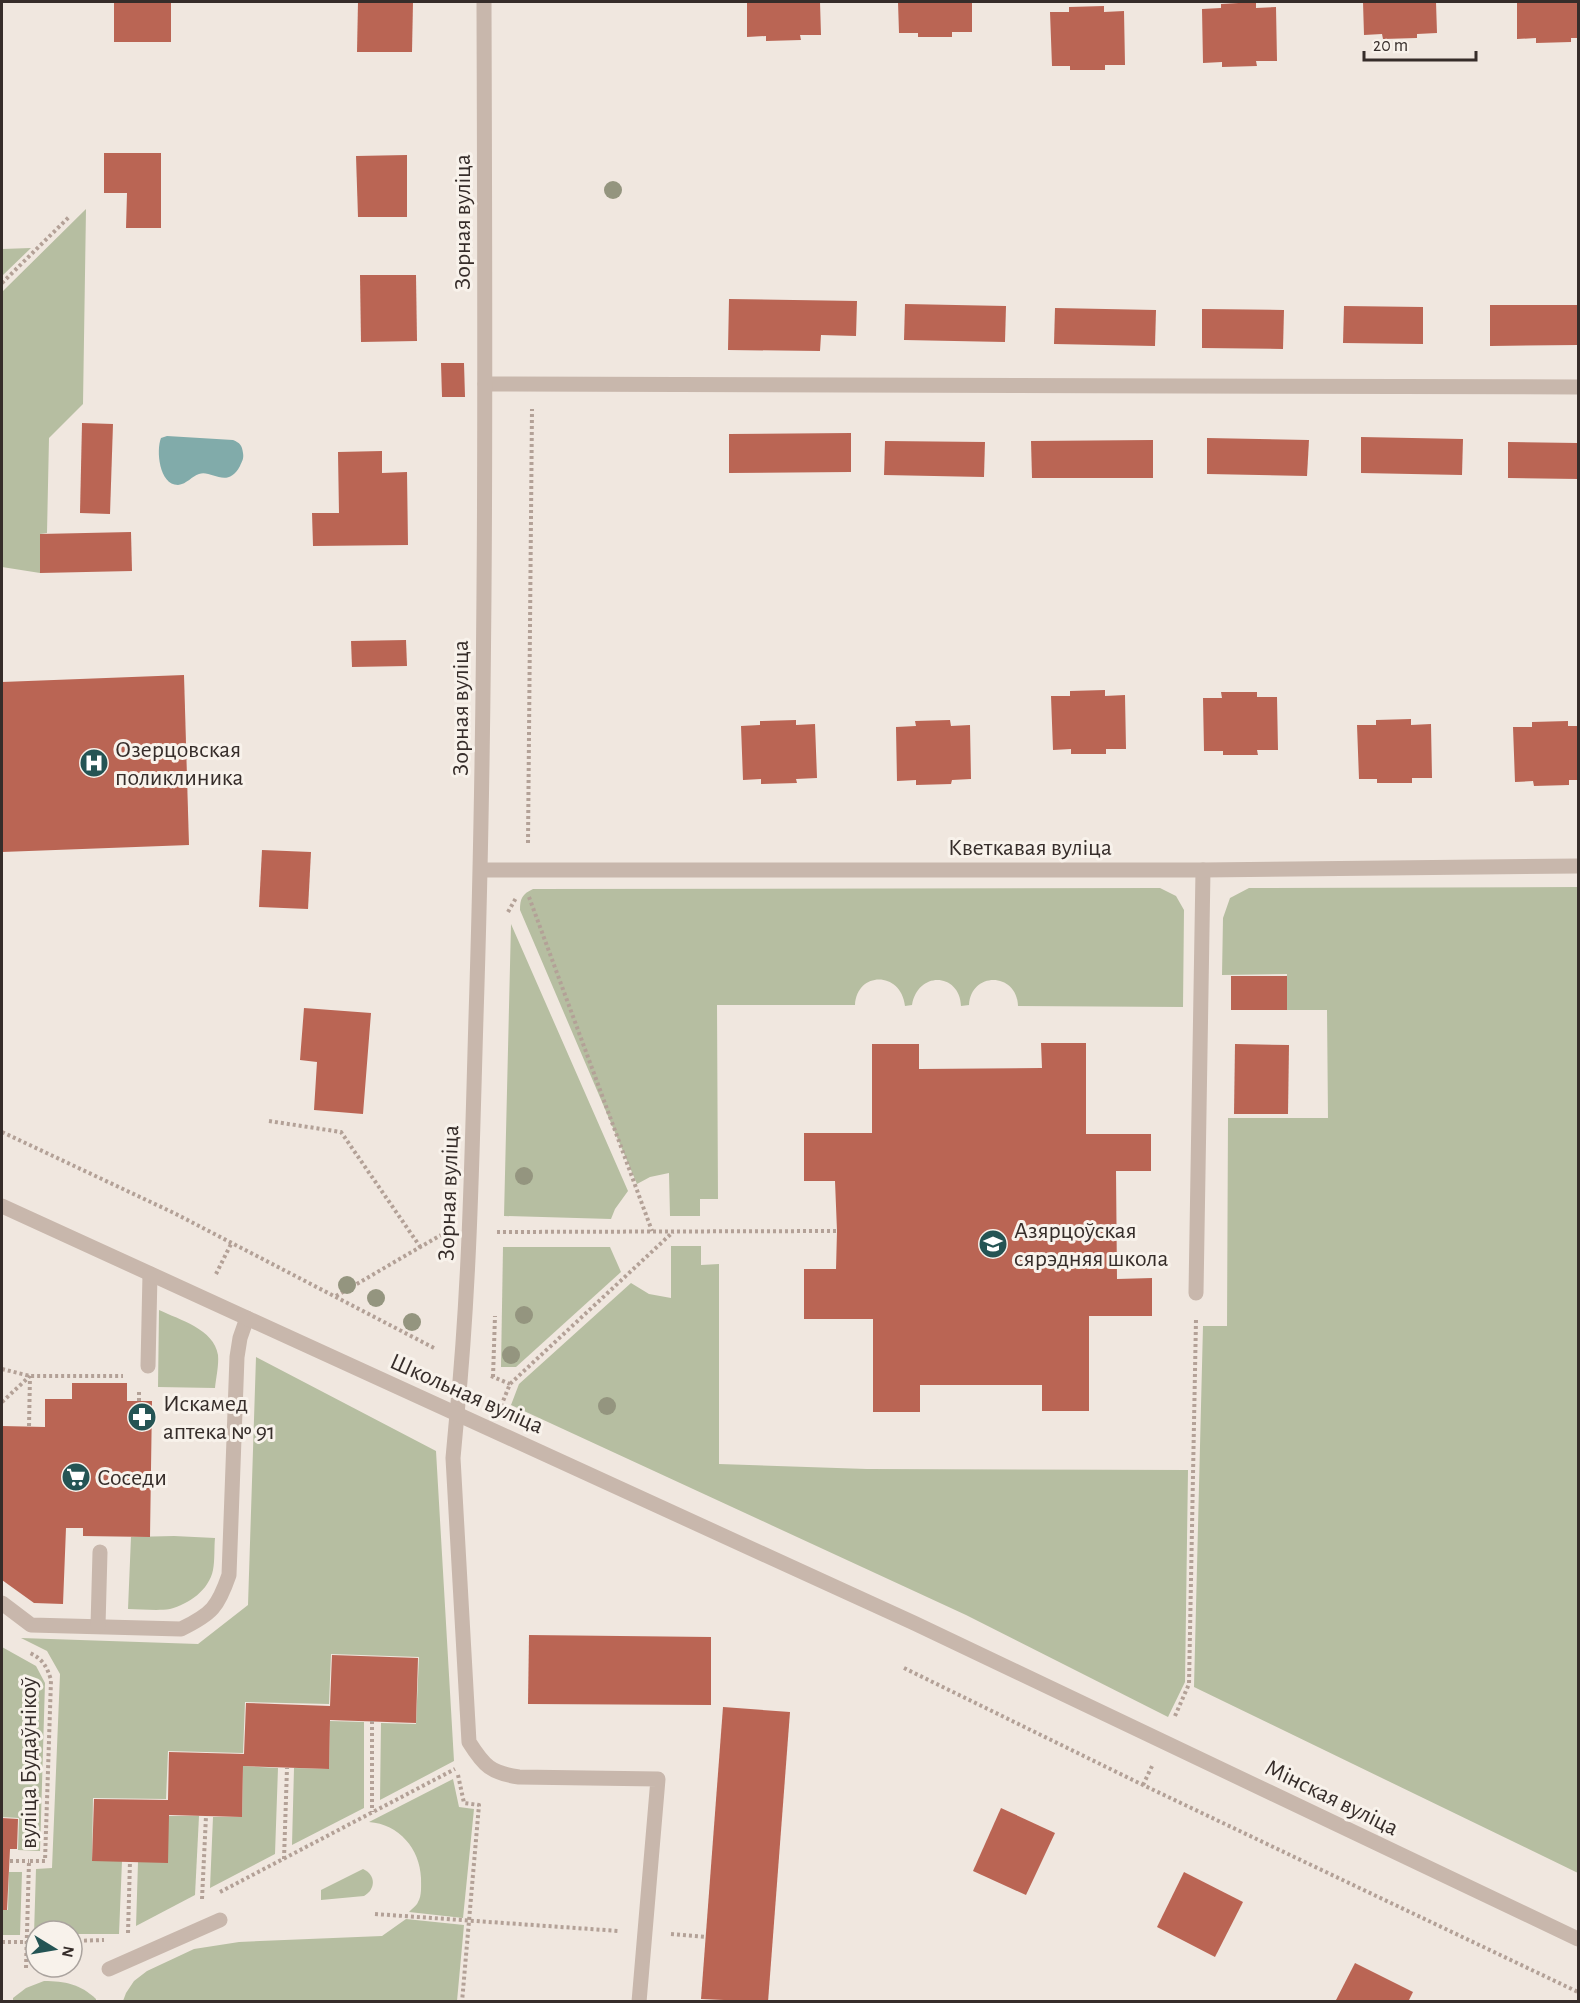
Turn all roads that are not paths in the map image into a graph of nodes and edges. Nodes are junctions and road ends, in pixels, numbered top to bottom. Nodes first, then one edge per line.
1 (484, 2) edge
2 (485, 384) junction
3 (1578, 387) edge
4 (1578, 866) edge
5 (481, 870) junction
6 (1203, 870) junction
7 (2, 1206) edge
8 (150, 1274) junction
9 (1196, 1293) road end
10 (247, 1318) junction
11 (148, 1366) dead end
12 (457, 1414) junction
13 (100, 1552) dead end
14 (2, 1603) edge
15 (98, 1626) junction
16 (1067, 1695) joint
17 (220, 1920) dead end
18 (1578, 1940) edge
19 (109, 1969) dead end
20 (639, 2001) edge

1 - 2 street, Зорная вуліца
2 - 3 street
2 - 5 street, Зорная вуліца
4 - 6 street, Кветкавая вуліца
5 - 6 street, Кветкавая вуліца
5 - 12 street, Зорная вуліца
6 - 9 street
7 - 8 street, Школьная вуліца
8 - 10 street, Школьная вуліца
8 - 11 street
10 - 12 street, Школьная вуліца
10 - 15 street
12 - 16 street, Школьная вуліца
12 - 20 street, Зорная вуліца
13 - 15 street
14 - 15 street
16 - 18 street, Мінская вуліца
17 - 19 street

